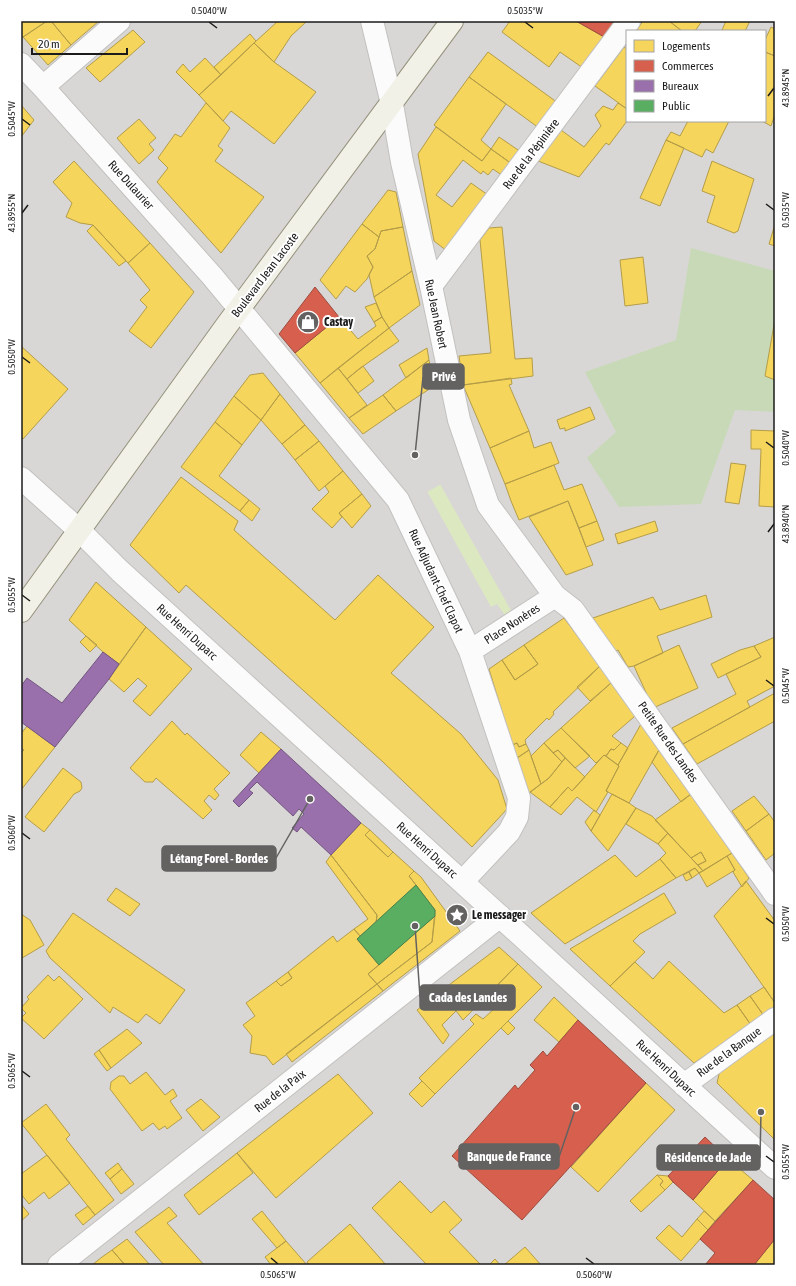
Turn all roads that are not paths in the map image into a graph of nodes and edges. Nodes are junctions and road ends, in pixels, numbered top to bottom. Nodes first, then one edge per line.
1 (119, 21) edge
2 (372, 21) edge
3 (452, 21) edge
4 (629, 21) edge
5 (21, 64) edge
6 (43, 86) junction
7 (392, 104) junction
8 (431, 286) junction
9 (239, 309) junction
10 (21, 478) edge
11 (80, 531) junction
12 (555, 596) junction
13 (21, 611) edge
14 (470, 652) junction
15 (462, 882) junction
16 (775, 894) edge
17 (500, 916) junction
18 (775, 1019) edge
19 (684, 1085) junction
20 (775, 1168) edge
21 (59, 1265) edge

1 - 6 street
2 - 7 street, Rue Jean Robert
3 - 7 main road, Boulevard Jean Lacoste
4 - 8 street, Rue de la Pépinière
5 - 6 street, Rue Dulaurier
6 - 9 street, Rue Dulaurier
7 - 8 street, Rue Jean Robert
7 - 9 main road, Boulevard Jean Lacoste
8 - 12 street, Rue Jean Robert
9 - 11 main road, Boulevard Jean Lacoste
9 - 14 street, Rue Adjudant-Chef Clapot
10 - 11 street, Rue Henri Duparc
11 - 13 main road, Boulevard Jean Lacoste
11 - 15 street, Rue Henri Duparc
12 - 14 street, Place Nonères
12 - 16 street, Petite Rue des Landes
14 - 15 street, Rue Adjudant-Chef Clapot
15 - 17 street, Rue Henri Duparc
17 - 19 street, Rue Henri Duparc
17 - 21 street, Rue de la Paix
18 - 19 street, Rue de la Banque
19 - 20 street, Rue Henri Duparc

